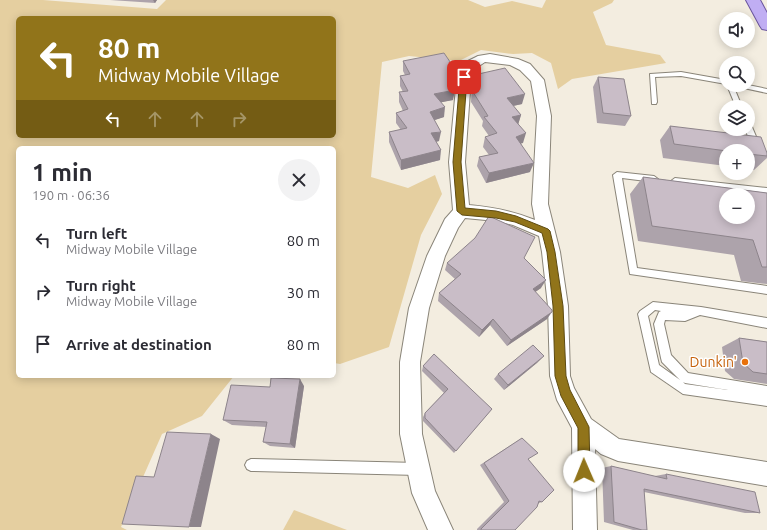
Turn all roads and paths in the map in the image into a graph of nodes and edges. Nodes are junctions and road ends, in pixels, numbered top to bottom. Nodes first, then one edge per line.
1 (753, 0) edge
2 (767, 26) edge
3 (719, 81) edge
4 (755, 88) edge
5 (767, 90) edge
6 (654, 102) dead end
7 (752, 136) edge
8 (758, 149) edge
9 (767, 191) edge
10 (462, 211) junction
11 (545, 231) junction
12 (767, 290) edge
13 (701, 311) junction
14 (767, 322) edge
15 (767, 391) edge
16 (767, 401) edge
17 (583, 427) junction
18 (251, 465) dead end
19 (419, 470) junction
20 (766, 478) edge
21 (441, 530) edge
22 (585, 530) edge

1 - 2 main road
3 - 6 lane
4 - 5 lane
7 - 8 lane
9 - 12 lane
10 - 11 street
10 - 11 street
10 - 19 street
11 - 17 street
13 - 14 lane
13 - 15 lane
13 - 16 lane
17 - 20 street
17 - 22 street
18 - 19 lane
19 - 21 street

